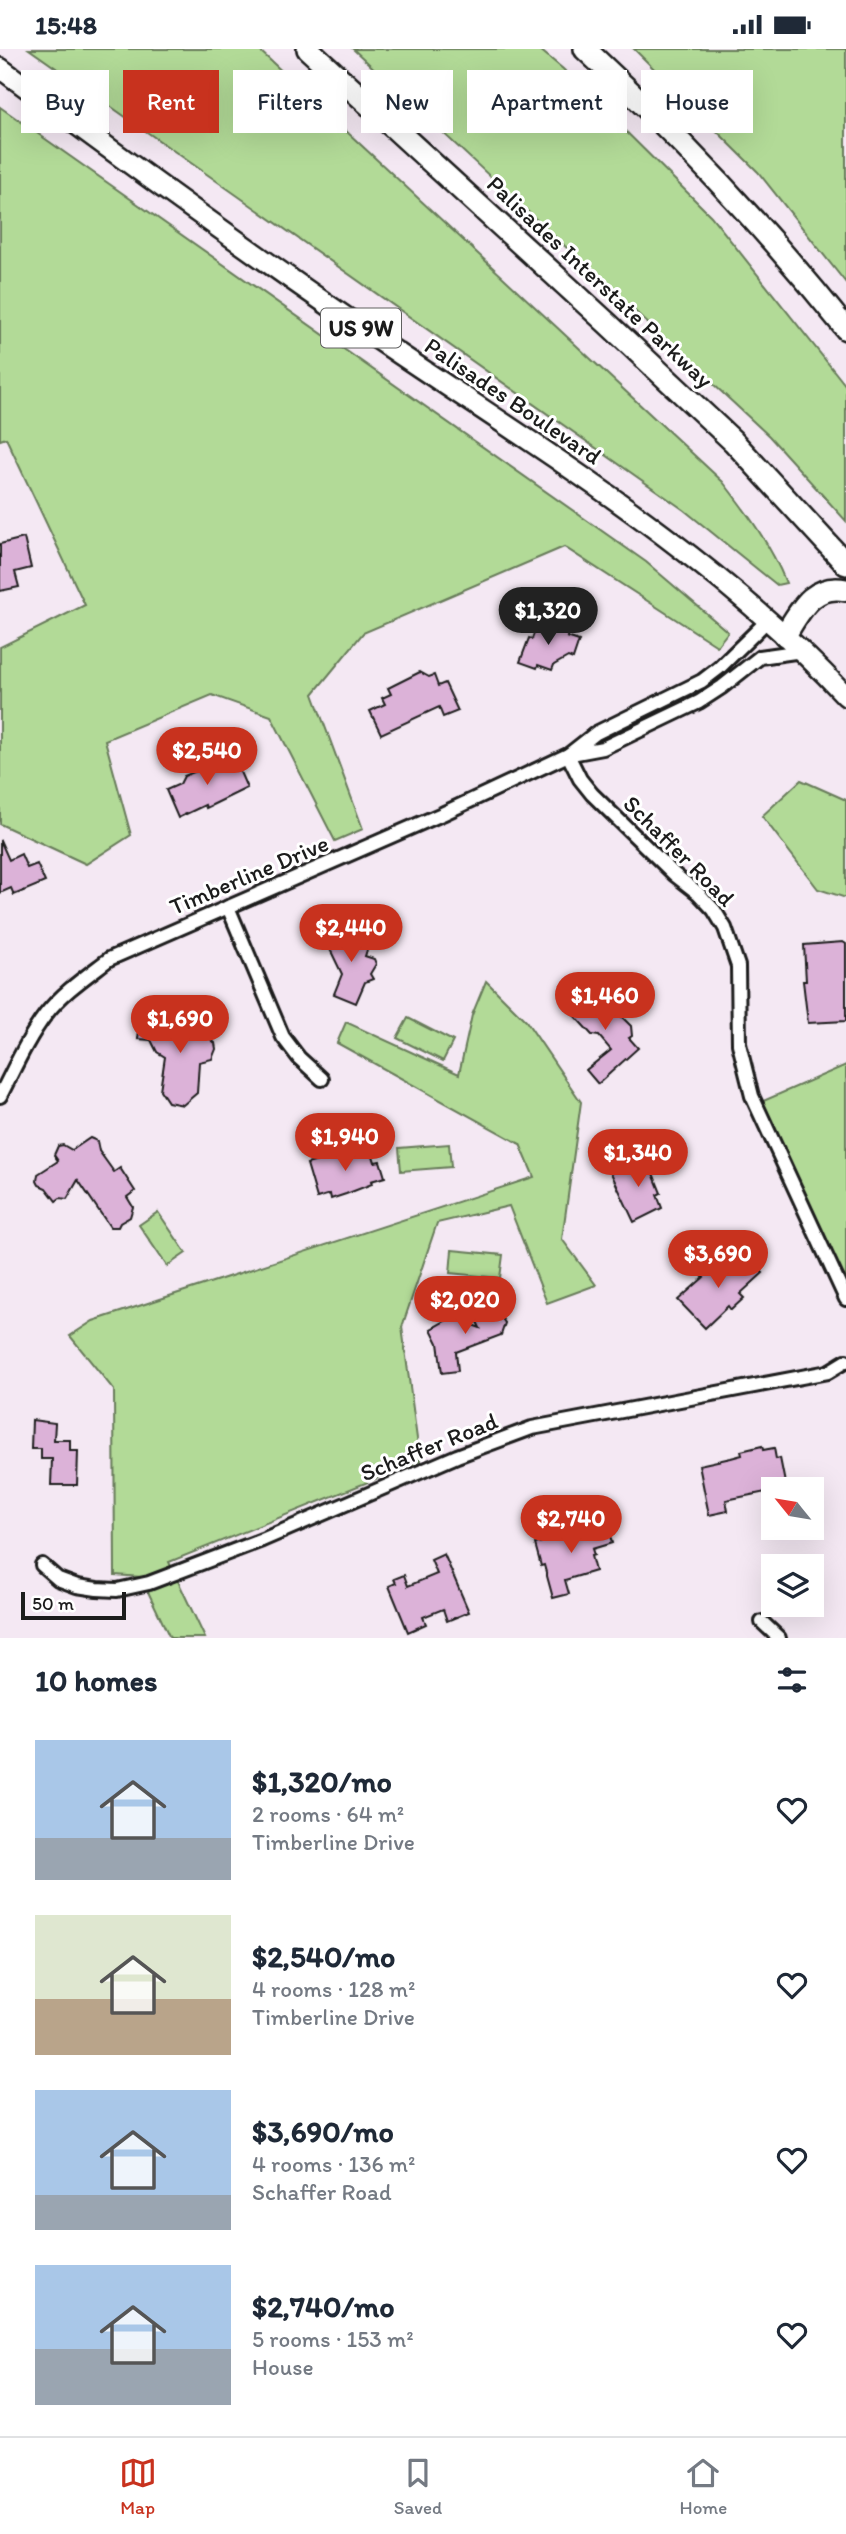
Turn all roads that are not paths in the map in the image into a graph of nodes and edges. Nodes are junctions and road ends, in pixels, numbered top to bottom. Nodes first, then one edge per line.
1 (308, 49) edge
2 (585, 49) edge
3 (0, 68) edge
4 (792, 262) junction
5 (846, 320) edge
6 (846, 329) edge
7 (846, 564) edge
8 (846, 590) edge
9 (768, 620) junction
10 (785, 635) junction
11 (802, 651) junction
12 (846, 697) edge
13 (612, 725) junction
14 (620, 740) junction
15 (568, 755) junction
16 (228, 907) junction
17 (322, 1079) dead end
18 (0, 1096) edge
19 (846, 1299) edge
20 (846, 1361) edge
21 (42, 1565) dead end
22 (762, 1622) dead end
23 (779, 1638) edge

1 - 7 highway, Palisades Interstate Parkway
2 - 4 highway
3 - 9 main road, Palisades Boulevard / US 9W
4 - 5 highway
4 - 6 highway
8 - 10 highway
9 - 10 main road, Palisades Boulevard / US 9W
9 - 13 street, Timberline Drive
10 - 11 main road, Palisades Boulevard / US 9W
11 - 12 main road, Palisades Boulevard / US 9W
11 - 14 street, Timberline Drive
13 - 14 street
13 - 15 street, Timberline Drive
14 - 15 street, Timberline Drive
15 - 16 street, Timberline Drive
15 - 19 street, Schaffer Road
16 - 17 street
16 - 18 street, Timberline Drive
20 - 21 street, Schaffer Road
22 - 23 street

